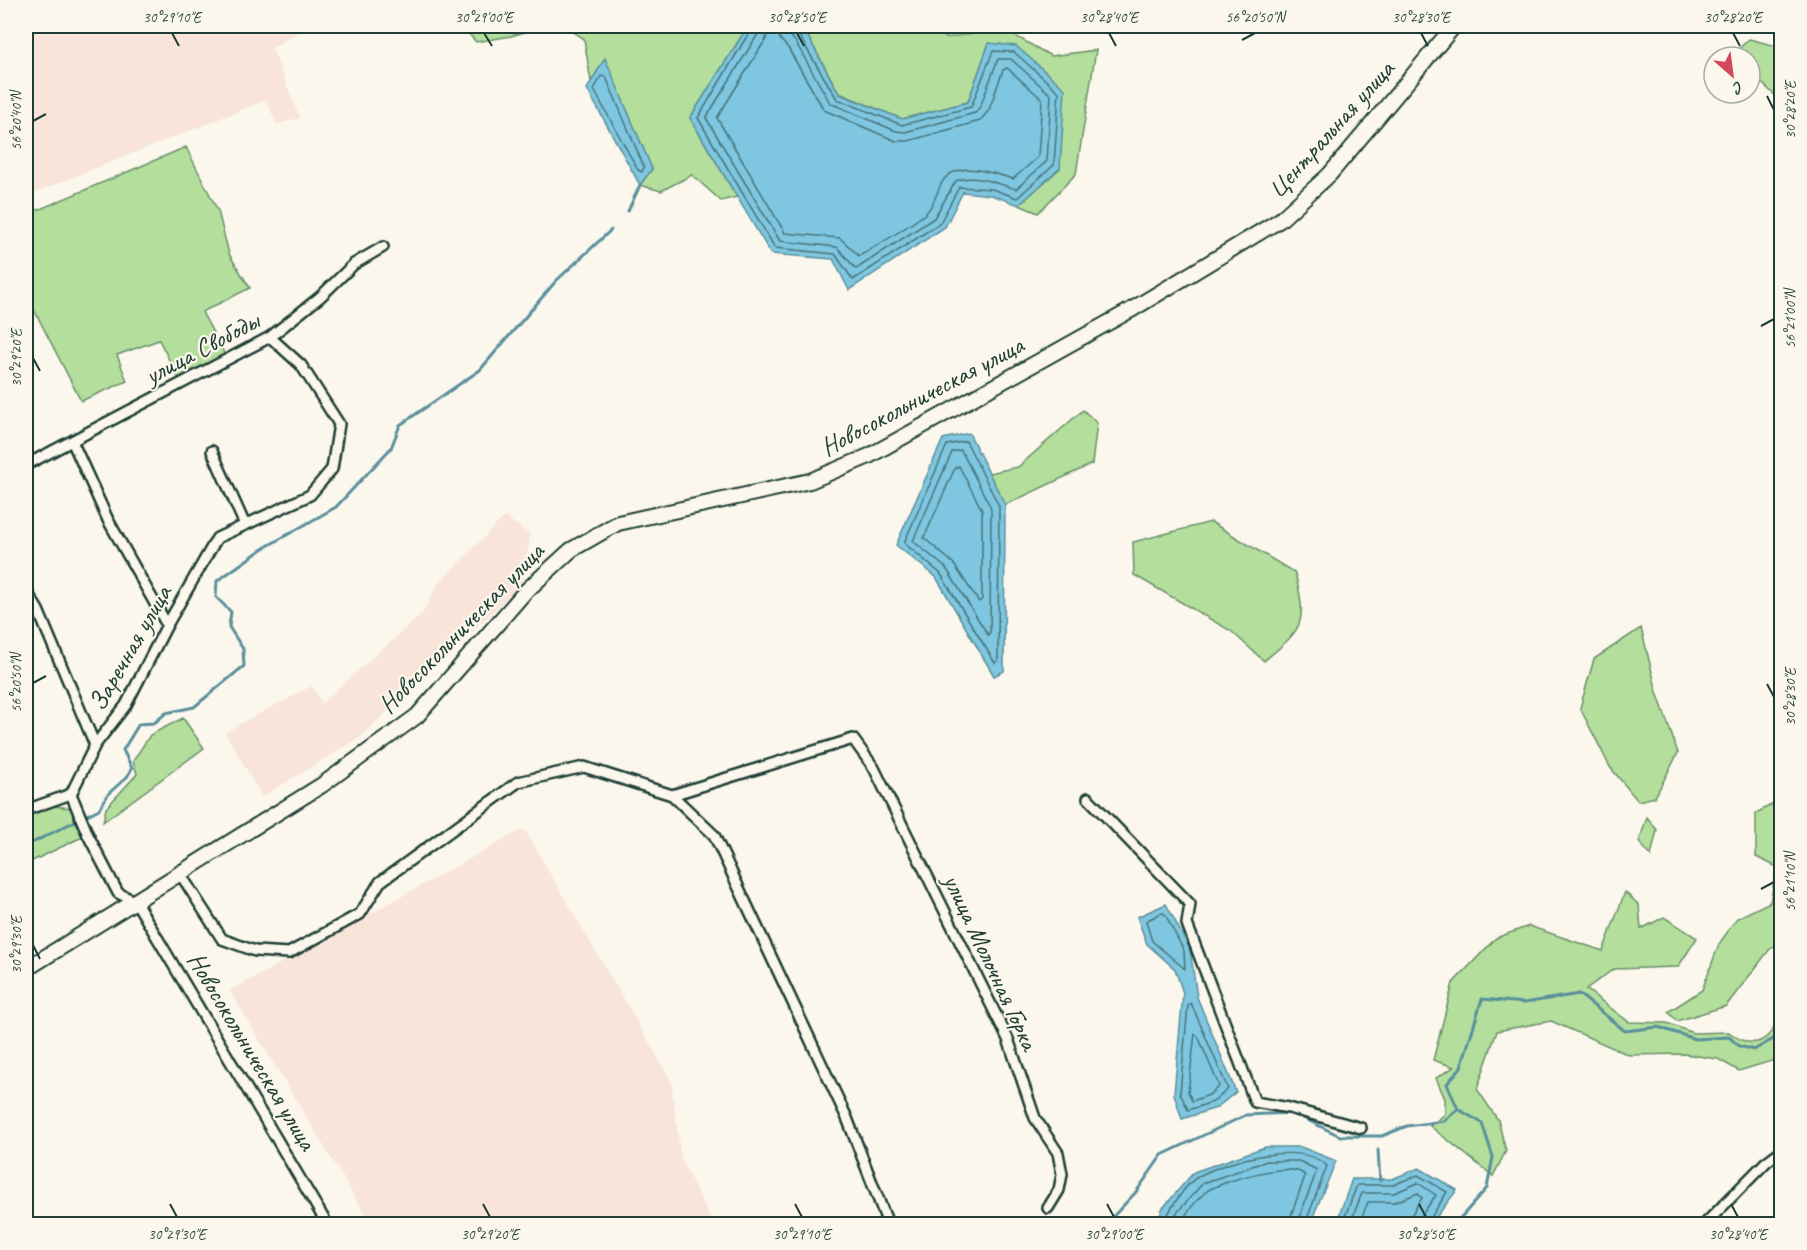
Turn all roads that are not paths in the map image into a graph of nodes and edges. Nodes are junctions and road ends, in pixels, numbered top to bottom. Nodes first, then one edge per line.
1 (1454, 26) edge
2 (383, 247) dead end
3 (1230, 250) joint
4 (270, 337) junction
5 (72, 441) junction
6 (212, 451) dead end
7 (26, 465) edge
8 (245, 525) junction
9 (26, 590) edge
10 (38, 610) junction
11 (26, 615) edge
12 (167, 626) junction
13 (95, 745) junction
14 (71, 794) junction
15 (672, 795) junction
16 (1088, 798) dead end
17 (26, 810) edge
18 (181, 875) junction
19 (136, 902) junction
20 (26, 969) edge
21 (1361, 1128) dead end
22 (1782, 1150) edge
23 (1048, 1208) dead end
24 (327, 1224) edge
25 (888, 1224) edge
26 (1705, 1224) edge

1 - 3 main road, Центральная улица
2 - 4 street, улица Свободы
3 - 18 main road, Новосокольническая улица
4 - 5 street, улица Свободы
4 - 8 street, Заречная улица
5 - 7 street, улица Свободы
5 - 12 street
6 - 8 street
8 - 12 street, Заречная улица
9 - 10 street
10 - 11 street
10 - 13 street
12 - 13 street, Заречная улица
13 - 14 street, Заречная улица
14 - 17 street
14 - 19 street
15 - 18 street
15 - 23 street, улица Молочная Горка
15 - 25 street
16 - 21 street
18 - 19 main road, Новосокольническая улица
19 - 20 main road, Новосокольническая улица
19 - 24 street, Новосокольническая улица
22 - 26 street

